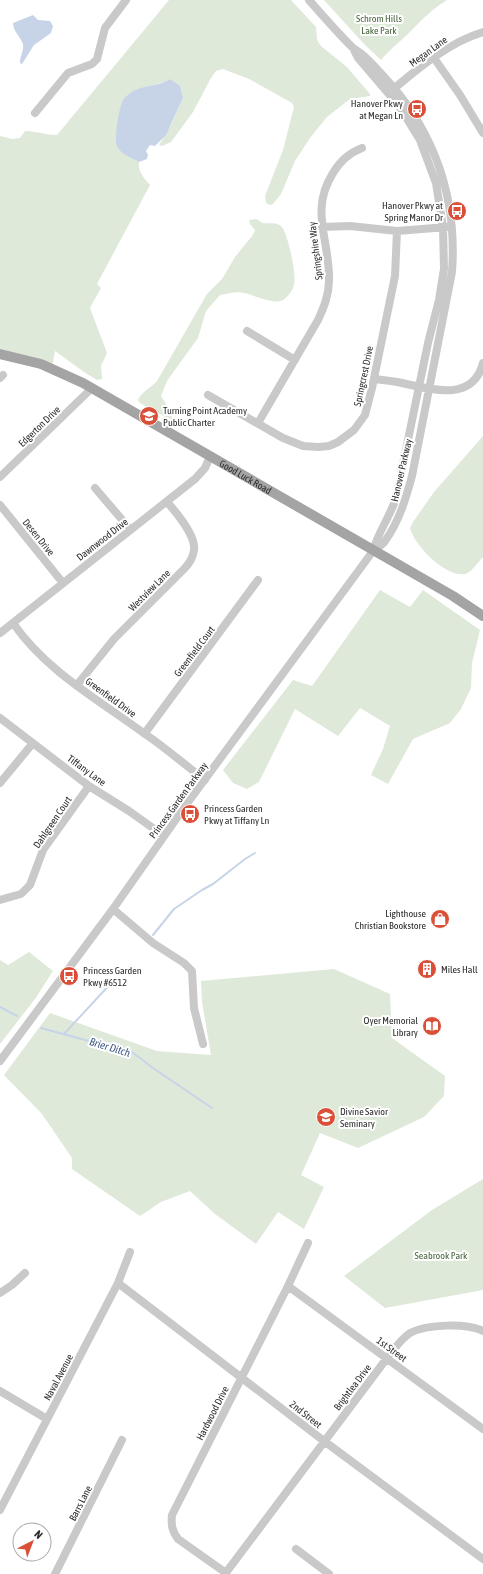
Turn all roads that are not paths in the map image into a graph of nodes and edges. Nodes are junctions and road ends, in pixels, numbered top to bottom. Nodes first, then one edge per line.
1 (126, 0) edge
2 (309, 0) edge
3 (483, 32) edge
4 (434, 58) junction
5 (391, 91) junction
6 (35, 112) dead end
7 (483, 133) edge
8 (362, 148) dead end
9 (322, 227) junction
10 (443, 227) junction
11 (452, 227) junction
12 (397, 232) junction
13 (247, 331) dead end
14 (0, 354) edge
15 (295, 360) junction
16 (483, 363) edge
17 (374, 378) junction
18 (420, 387) junction
19 (92, 388) junction
20 (428, 389) junction
21 (208, 395) dead end
22 (258, 423) junction
23 (210, 457) junction
24 (0, 478) edge
25 (95, 488) dead end
26 (167, 502) junction
27 (0, 505) edge
28 (130, 529) junction
29 (373, 551) junction
30 (258, 580) dead end
31 (63, 583) junction
32 (483, 616) edge
33 (13, 623) junction
34 (1, 631) edge
35 (77, 686) junction
36 (0, 718) edge
37 (145, 733) junction
38 (33, 743) junction
39 (205, 780) junction
40 (0, 783) edge
41 (89, 786) junction
42 (164, 836) junction
43 (0, 900) edge
44 (113, 908) junction
45 (203, 1044) dead end
46 (0, 1061) edge
47 (308, 1243) dead end
48 (130, 1252) dead end
49 (25, 1273) dead end
50 (118, 1283) junction
51 (288, 1286) junction
52 (0, 1293) edge
53 (483, 1331) edge
54 (387, 1358) junction
55 (241, 1377) junction
56 (0, 1392) edge
57 (47, 1419) junction
58 (483, 1429) edge
59 (122, 1440) dead end
60 (324, 1441) junction
61 (0, 1510) edge
62 (296, 1549) dead end
63 (483, 1559) edge
64 (226, 1573) edge
65 (55, 1574) edge
66 (330, 1574) edge

1 - 6 street
2 - 5 street, Hanover Parkway
3 - 4 street, Megan Lane
4 - 5 street, Megan Lane
4 - 7 street
5 - 10 street, Hanover Parkway
5 - 11 street, Hanover Parkway
8 - 9 street, Springshire Way
9 - 12 street
9 - 15 street, Springshire Way
10 - 11 street
10 - 12 street
10 - 18 street, Hanover Parkway
11 - 20 street, Hanover Parkway
12 - 17 street, Springcrest Drive
13 - 15 street
14 - 19 main road, Good Luck Road
15 - 22 street, Springshire Way
16 - 20 street
17 - 18 street
17 - 22 street, Springcrest Drive
18 - 20 street
18 - 29 street, Hanover Parkway
19 - 23 main road, Good Luck Road
19 - 24 street, Edgerton Drive
20 - 29 street, Hanover Parkway
21 - 22 street, Springcrest Drive
23 - 26 street, Dawnwood Drive
23 - 29 main road, Good Luck Road
25 - 28 street
26 - 28 street, Dawnwood Drive
26 - 35 street, Westview Lane
27 - 31 street, Desen Drive
28 - 31 street, Dawnwood Drive
29 - 32 main road, Good Luck Road
29 - 39 street, Princess Garden Parkway
30 - 37 street, Greenfield Court
31 - 33 street, Dawnwood Drive
33 - 34 street, Dawnwood Drive
33 - 35 street, Greenfield Drive
35 - 37 street, Greenfield Drive
36 - 38 street, Tiffany Lane
37 - 39 street, Greenfield Drive
38 - 40 street
38 - 41 street, Tiffany Lane
39 - 42 street, Princess Garden Parkway
41 - 42 street, Tiffany Lane
41 - 43 street, Dahlgreen Court
42 - 44 street, Princess Garden Parkway
44 - 45 street
44 - 46 street, Princess Garden Parkway
47 - 51 street, Hardwood Drive
48 - 50 street, Naval Avenue
49 - 52 street
50 - 55 street, 2nd Street
50 - 57 street, Naval Avenue
51 - 54 street, 1st Street
51 - 55 street, Hardwood Drive
53 - 54 street, Brightlea Drive
54 - 58 street, 1st Street
54 - 60 street, Brightlea Drive
55 - 60 street, 2nd Street
55 - 64 street, Hardwood Drive
56 - 57 street
57 - 61 street, Naval Avenue
59 - 65 street, Barrs Lane
60 - 63 street, 2nd Street
60 - 64 street, Brightlea Drive
62 - 66 street

